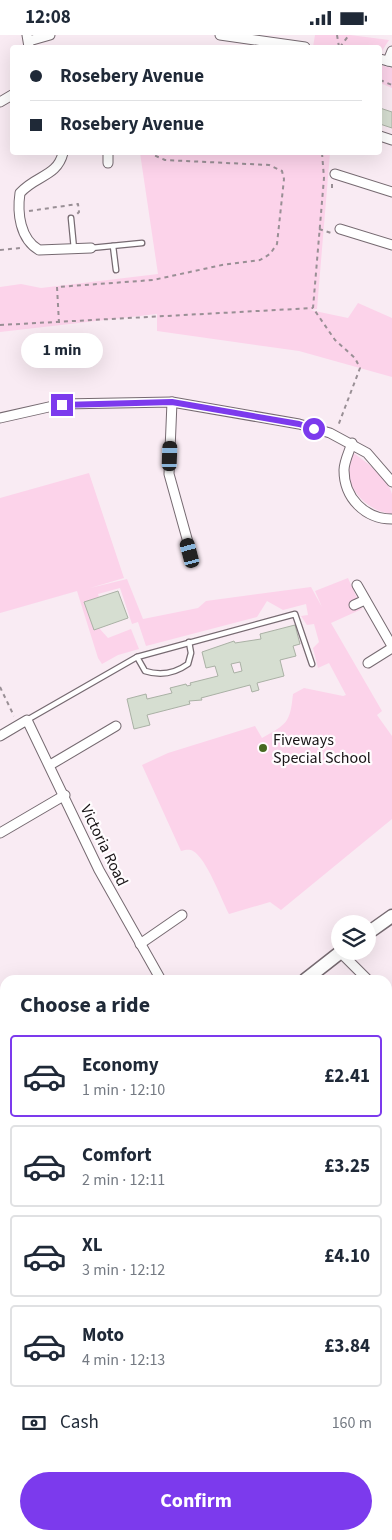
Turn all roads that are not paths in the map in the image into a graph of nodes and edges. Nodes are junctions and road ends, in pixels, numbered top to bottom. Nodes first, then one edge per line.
1 (50, 35) edge
2 (220, 35) edge
3 (232, 36) edge
4 (28, 41) edge
5 (292, 45) edge
6 (392, 51) edge
7 (387, 61) edge
8 (62, 155) edge
9 (108, 155) edge
10 (108, 163) dead end
11 (335, 174) dead end
12 (392, 192) edge
13 (71, 218) road end
14 (340, 229) dead end
15 (142, 243) dead end
16 (392, 245) edge
17 (113, 246) junction
18 (91, 248) joint
19 (74, 249) junction
20 (116, 270) dead end
21 (172, 402) junction
22 (0, 418) edge
23 (352, 443) junction
24 (392, 481) edge
25 (392, 519) edge
26 (190, 553) dead end
27 (358, 585) dead end
28 (365, 600) junction
29 (354, 605) dead end
30 (189, 642) junction
31 (392, 647) edge
32 (137, 657) junction
33 (368, 663) dead end
34 (312, 665) dead end
35 (27, 720) junction
36 (116, 727) dead end
37 (0, 736) edge
38 (50, 765) junction
39 (64, 795) junction
40 (0, 833) edge
41 (182, 915) dead end
42 (392, 916) edge
43 (376, 927) edge
44 (140, 944) junction
45 (331, 960) edge
46 (349, 960) edge
47 (158, 975) edge
48 (311, 975) edge
49 (363, 975) edge

1 - 4 street
2 - 3 street
3 - 5 street
6 - 7 street
8 - 19 street
9 - 10 street
11 - 12 street
13 - 19 lane
14 - 16 street
15 - 17 lane
17 - 18 lane
17 - 20 lane
18 - 19 street
21 - 22 street
21 - 23 street
21 - 26 street
23 - 24 street
23 - 25 street
27 - 28 street
28 - 29 street
28 - 31 street
30 - 32 lane
30 - 32 lane
30 - 34 lane
31 - 33 street
32 - 35 lane
35 - 37 street
35 - 38 street, Victoria Road
36 - 38 street
38 - 39 street, Victoria Road
39 - 40 street
39 - 44 street, Victoria Road
41 - 44 street
42 - 43 street
44 - 47 street, Victoria Road
45 - 48 street
46 - 49 street

